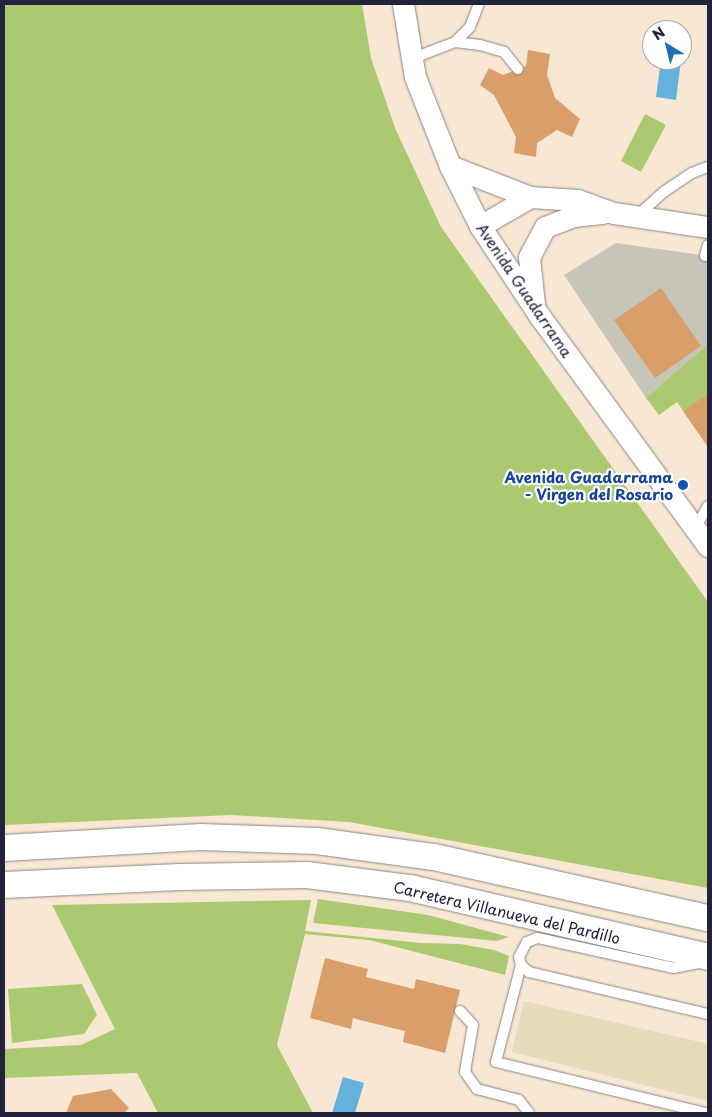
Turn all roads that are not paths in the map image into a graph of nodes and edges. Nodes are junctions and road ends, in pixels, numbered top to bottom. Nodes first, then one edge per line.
1 (403, 4) edge
2 (479, 4) edge
3 (455, 42) junction
4 (411, 59) junction
5 (518, 69) dead end
6 (450, 166) junction
7 (708, 167) edge
8 (530, 197) junction
9 (614, 212) junction
10 (637, 216) junction
11 (480, 226) junction
12 (708, 227) edge
13 (534, 306) junction
14 (708, 506) edge
15 (696, 529) junction
16 (708, 546) edge
17 (4, 848) edge
18 (4, 885) edge
19 (708, 918) edge
20 (708, 959) edge
21 (521, 965) junction
22 (460, 1011) dead end
23 (708, 1014) edge
24 (529, 1113) edge
25 (705, 1113) edge

1 - 4 street, Avenida Guadarrama
2 - 3 lane
3 - 4 lane
3 - 5 lane
4 - 6 street, Avenida Guadarrama
6 - 8 street
6 - 11 street, Avenida Guadarrama
7 - 10 lane
8 - 9 street
8 - 11 street
9 - 10 street
9 - 13 street
10 - 12 street
11 - 13 street, Avenida Guadarrama
13 - 15 street, Avenida Guadarrama
14 - 15 lane
15 - 16 street, Avenida Guadarrama
17 - 19 street
18 - 20 street, Carretera Villanueva del Pardillo
20 - 21 lane
21 - 23 lane
21 - 25 lane
22 - 24 lane

